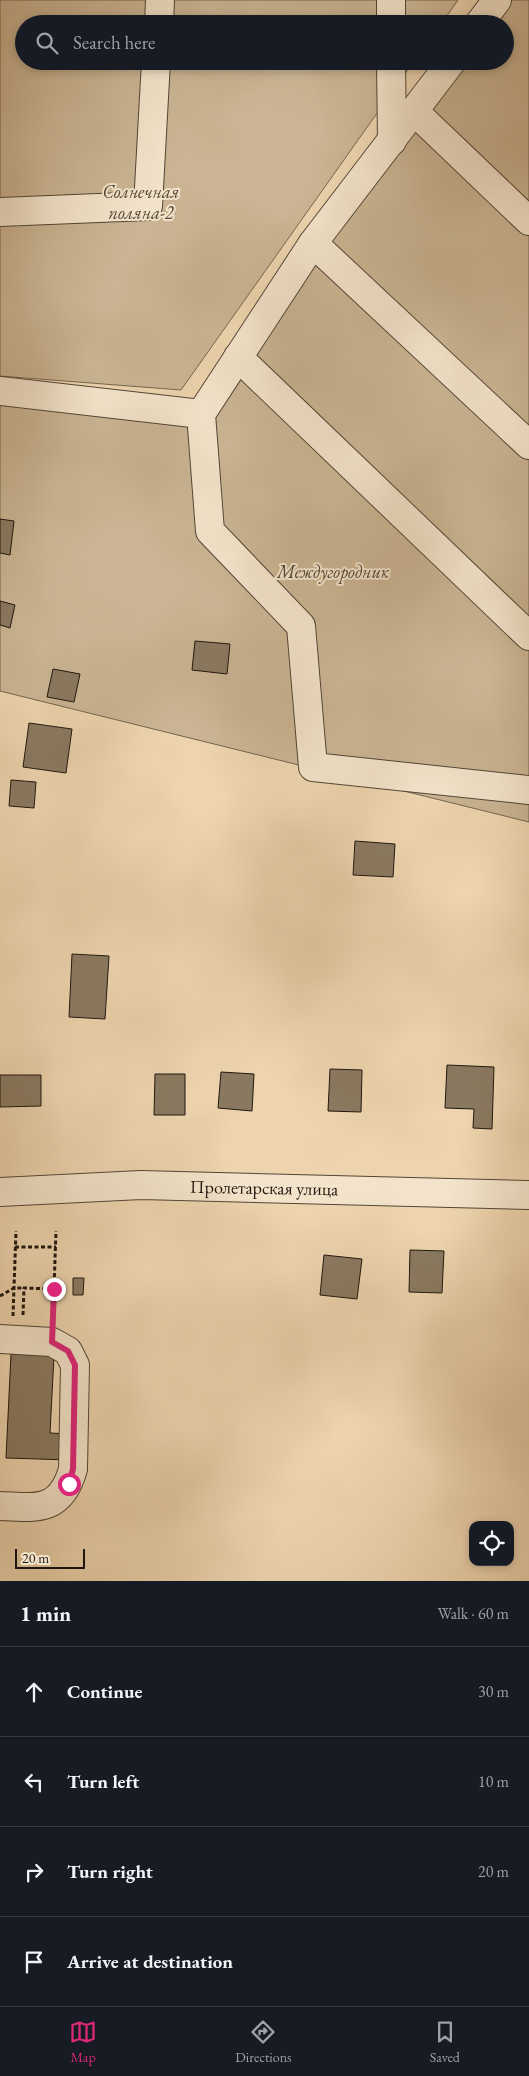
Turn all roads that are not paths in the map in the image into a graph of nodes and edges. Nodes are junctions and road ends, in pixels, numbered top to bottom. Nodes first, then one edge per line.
1 (160, 0) edge
2 (391, 0) edge
3 (497, 0) edge
4 (159, 15) edge
5 (391, 15) edge
6 (486, 15) edge
7 (156, 70) edge
8 (391, 70) edge
9 (445, 70) edge
10 (415, 112) junction
11 (392, 141) junction
12 (0, 212) edge
13 (529, 221) edge
14 (313, 243) junction
15 (238, 357) junction
16 (0, 391) edge
17 (202, 414) junction
18 (529, 445) edge
19 (529, 636) edge
20 (529, 790) edge
21 (0, 1192) edge
22 (529, 1195) edge
23 (8, 1327) edge
24 (0, 1506) edge

1 - 4 street
2 - 5 street
3 - 6 street
7 - 12 street
8 - 11 street
9 - 10 street
10 - 11 street
10 - 13 street
11 - 14 street
14 - 15 street
14 - 18 street
15 - 17 street
15 - 19 street
16 - 17 street
17 - 20 street
21 - 22 street, Пролетарская улица
23 - 24 street

